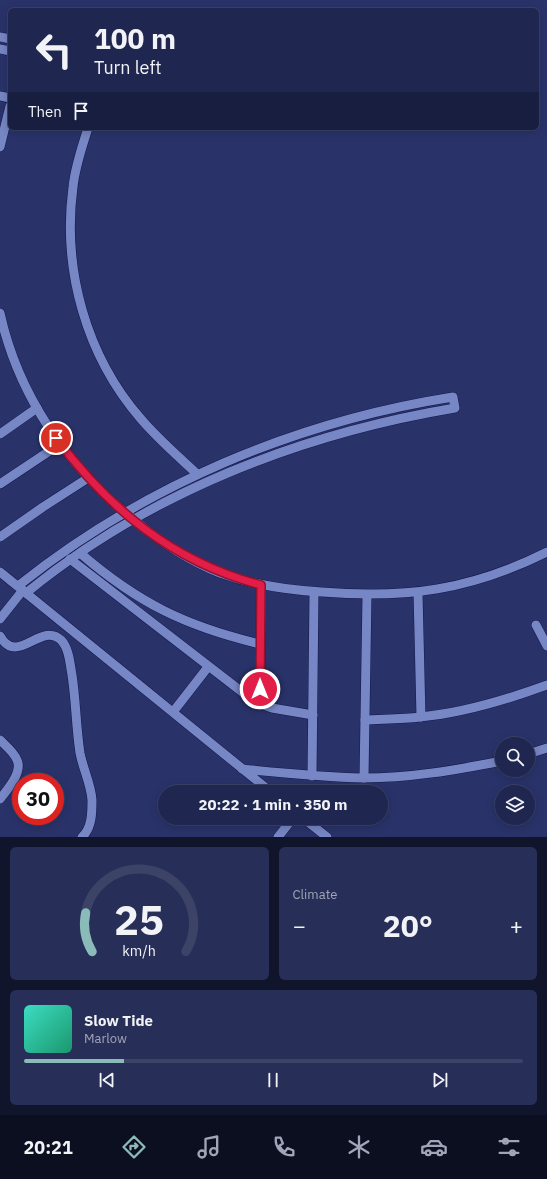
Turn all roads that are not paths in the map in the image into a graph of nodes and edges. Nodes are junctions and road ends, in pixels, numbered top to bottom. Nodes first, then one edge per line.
1 (8, 113) edge
2 (87, 130) edge
3 (0, 143) edge
4 (0, 313) edge
5 (37, 408) junction
6 (0, 434) edge
7 (60, 444) junction
8 (197, 474) junction
9 (88, 478) junction
10 (0, 484) edge
11 (126, 513) junction
12 (134, 520) junction
13 (0, 537) edge
14 (547, 552) edge
15 (80, 553) junction
16 (70, 560) junction
17 (0, 572) edge
18 (261, 585) junction
19 (22, 590) junction
20 (314, 592) junction
21 (418, 593) junction
22 (367, 595) junction
23 (0, 619) edge
24 (536, 625) dead end
25 (0, 636) edge
26 (260, 644) junction
27 (547, 646) edge
28 (208, 667) junction
29 (547, 685) edge
30 (260, 705) junction
31 (173, 712) junction
32 (313, 715) junction
33 (421, 717) junction
34 (365, 720) junction
35 (0, 740) edge
36 (547, 748) edge
37 (535, 752) edge
38 (495, 762) edge
39 (242, 769) junction
40 (312, 776) junction
41 (364, 778) junction
42 (262, 785) edge
43 (0, 799) edge
44 (287, 825) edge
45 (312, 825) edge
46 (82, 837) edge
47 (278, 837) edge
48 (327, 837) edge

1 - 3 street
2 - 8 street
4 - 5 street
5 - 6 street
5 - 7 street
7 - 9 street
7 - 10 street
8 - 11 street
8 - 12 street
9 - 11 street
9 - 13 street
11 - 12 street
11 - 19 street
12 - 15 street
12 - 18 street
14 - 21 street
15 - 16 street
15 - 26 street
16 - 19 street
16 - 28 street
17 - 19 street
18 - 20 street
18 - 26 street
19 - 23 street
19 - 31 street
20 - 22 street
20 - 32 street
21 - 22 street
21 - 33 street
22 - 34 street
24 - 27 street
25 - 46 street
26 - 30 street
28 - 30 street
28 - 31 street
29 - 33 street
30 - 32 street
31 - 39 street
32 - 40 street
33 - 34 street
34 - 41 street
35 - 43 street
36 - 37 street
38 - 41 street
39 - 40 street
39 - 42 street
40 - 41 street
44 - 47 street
45 - 48 street

